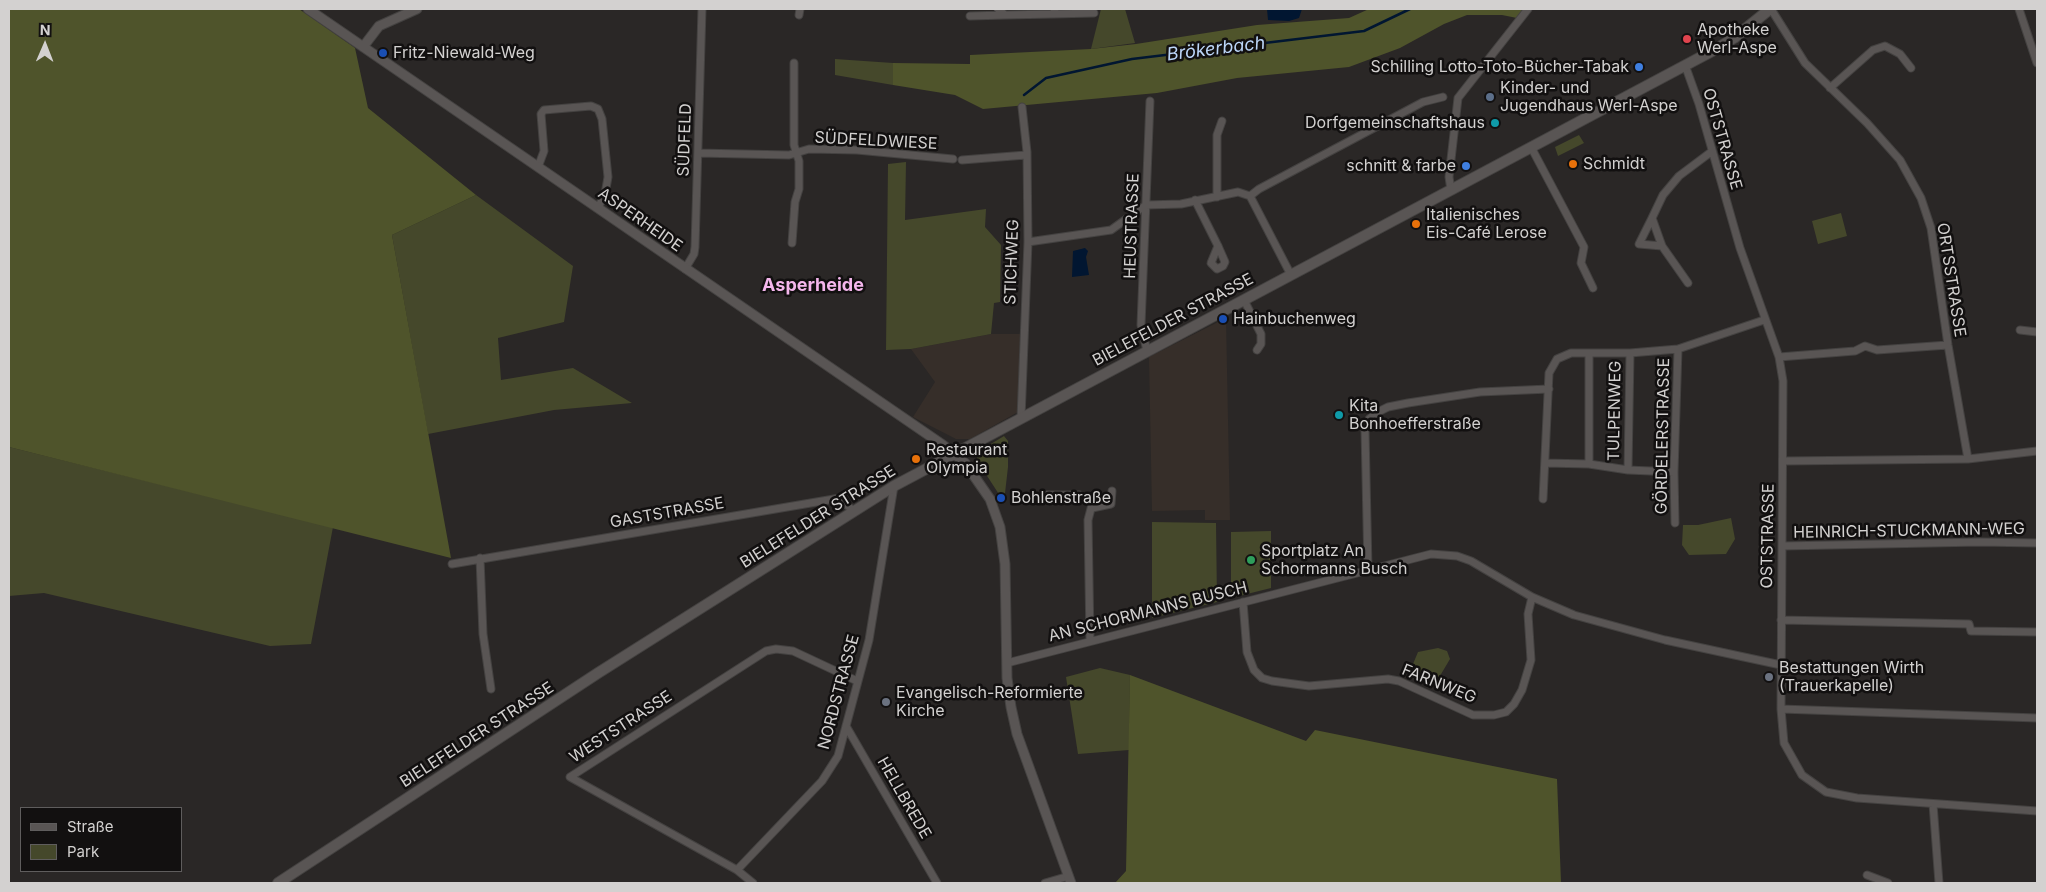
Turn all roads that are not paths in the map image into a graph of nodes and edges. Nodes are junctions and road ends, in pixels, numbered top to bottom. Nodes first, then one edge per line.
1 (308, 9) edge
2 (417, 9) edge
3 (702, 9) edge
4 (998, 9) edge
5 (1770, 9) edge
6 (2019, 9) edge
7 (1526, 10) edge
8 (1054, 11) edge
9 (1094, 13) dead end
10 (1005, 15) junction
11 (970, 16) dead end
12 (363, 47) junction
13 (794, 63) dead end
14 (2037, 63) edge
15 (1685, 65) junction
16 (1911, 68) dead end
17 (1830, 88) junction
18 (1443, 97) dead end
19 (1150, 101) dead end
20 (1022, 108) dead end
21 (1222, 121) dead end
22 (1531, 147) junction
23 (1711, 152) junction
24 (698, 153) junction
25 (798, 153) junction
26 (1026, 155) junction
27 (953, 159) dead end
28 (962, 160) dead end
29 (538, 167) junction
30 (1451, 190) junction
31 (1217, 196) junction
32 (1250, 196) junction
33 (1195, 200) junction
34 (1146, 205) junction
35 (598, 208) junction
36 (1652, 218) junction
37 (1028, 242) junction
38 (792, 243) dead end
39 (1218, 246) dead end
40 (1662, 246) junction
41 (686, 269) junction
42 (1291, 275) junction
43 (1688, 283) dead end
44 (1593, 288) dead end
45 (1244, 300) junction
46 (1764, 320) junction
47 (2020, 330) dead end
48 (2037, 332) edge
49 (1948, 345) junction
50 (1678, 349) junction
51 (1257, 350) dead end
52 (1147, 351) junction
53 (1589, 353) junction
54 (1630, 353) junction
55 (1779, 357) junction
56 (1549, 389) junction
57 (1021, 418) junction
58 (2037, 451) edge
59 (956, 454) junction
60 (1968, 459) junction
61 (1783, 461) junction
62 (1545, 464) junction
63 (1589, 464) junction
64 (1628, 470) junction
65 (1674, 472) junction
66 (894, 486) junction
67 (1112, 491) dead end
68 (1042, 495) dead end
69 (1543, 499) dead end
70 (1093, 505) junction
71 (853, 511) junction
72 (1675, 524) dead end
73 (2037, 543) edge
74 (1782, 546) junction
75 (480, 558) junction
76 (452, 564) dead end
77 (1368, 569) junction
78 (1532, 597) junction
79 (1243, 602) junction
80 (1781, 620) junction
81 (2037, 632) edge
82 (1090, 640) junction
83 (1007, 662) junction
84 (1781, 665) junction
85 (857, 681) junction
86 (492, 689) dead end
87 (1781, 709) junction
88 (2037, 718) edge
89 (846, 726) junction
90 (1932, 804) junction
91 (2037, 811) edge
92 (737, 870) junction
93 (1867, 875) dead end
94 (1067, 879) edge
95 (278, 883) edge
96 (753, 883) edge
97 (938, 883) edge
98 (1045, 883) edge
99 (1888, 883) edge
100 (1939, 883) edge

1 - 12 street, ASPERHEIDE
2 - 12 street
3 - 24 street, SÜDFELD
4 - 10 street
5 - 15 main road, BIELEFELDER STRASSE
5 - 17 street, ORTSSTRASSE
6 - 14 street
7 - 30 street
8 - 9 street
8 - 10 street
10 - 11 street
12 - 29 street, ASPERHEIDE
13 - 25 street, SÜDFELDWIESE
15 - 22 main road, BIELEFELDER STRASSE
15 - 23 street, OSTSTRASSE
16 - 17 street
17 - 49 street, ORTSSTRASSE
18 - 32 street
19 - 34 street, HEUSTRASSE
20 - 26 street, STICHWEG
21 - 31 street
22 - 30 main road, BIELEFELDER STRASSE
22 - 44 street
23 - 36 street
23 - 46 street, OSTSTRASSE
24 - 25 street, SÜDFELDWIESE
24 - 41 street, SÜDFELD
25 - 27 street, SÜDFELDWIESE
25 - 38 street
26 - 28 street
26 - 37 street, STICHWEG
29 - 35 street, ASPERHEIDE
29 - 35 street
30 - 42 main road, BIELEFELDER STRASSE
31 - 32 street
31 - 33 street
32 - 42 street
33 - 34 street
33 - 39 street
34 - 37 street
34 - 52 street, HEUSTRASSE
35 - 41 street, ASPERHEIDE
36 - 40 street
36 - 40 street
37 - 57 street, STICHWEG
40 - 43 street
41 - 59 street, ASPERHEIDE
42 - 45 main road, BIELEFELDER STRASSE
45 - 51 street
45 - 52 main road, BIELEFELDER STRASSE
46 - 50 street
46 - 55 street, OSTSTRASSE
47 - 48 street
49 - 55 street
49 - 60 street, ORTSSTRASSE
50 - 54 street
50 - 65 street, GÖRDELERSTRASSE
52 - 57 main road, BIELEFELDER STRASSE
53 - 54 street
53 - 56 street
53 - 63 street
54 - 64 street, TULPENWEG
55 - 61 street, OSTSTRASSE
56 - 62 street
56 - 77 street
57 - 59 main road, BIELEFELDER STRASSE
58 - 60 street
59 - 66 main road, BIELEFELDER STRASSE
59 - 83 street
60 - 61 street
61 - 74 street, OSTSTRASSE
62 - 63 street
62 - 69 street
63 - 64 street
64 - 65 street
65 - 72 street, GÖRDELERSTRASSE
66 - 71 main road, BIELEFELDER STRASSE
66 - 85 street, NORDSTRASSE
67 - 70 street
68 - 70 street
70 - 82 street
71 - 75 street, GASTSTRASSE
71 - 95 main road, BIELEFELDER STRASSE
73 - 74 street, HEINRICH-STUCKMANN-WEG
74 - 80 street, OSTSTRASSE
75 - 76 street, GASTSTRASSE
75 - 86 street
77 - 78 street, AN SCHORMANNS BUSCH
77 - 79 street, AN SCHORMANNS BUSCH
78 - 79 street, FARNWEG
78 - 84 street, AN SCHORMANNS BUSCH
79 - 82 street, AN SCHORMANNS BUSCH
80 - 81 street
80 - 84 street, OSTSTRASSE
82 - 83 street, AN SCHORMANNS BUSCH
83 - 94 street
84 - 87 street, OSTSTRASSE
85 - 89 street, NORDSTRASSE
85 - 92 street, WESTSTRASSE
87 - 88 street
87 - 90 street, OSTSTRASSE
89 - 92 street, NORDSTRASSE
89 - 97 street, HELLBREDE
90 - 91 street, OSTSTRASSE
90 - 100 street
92 - 96 street
93 - 99 street
94 - 98 street

